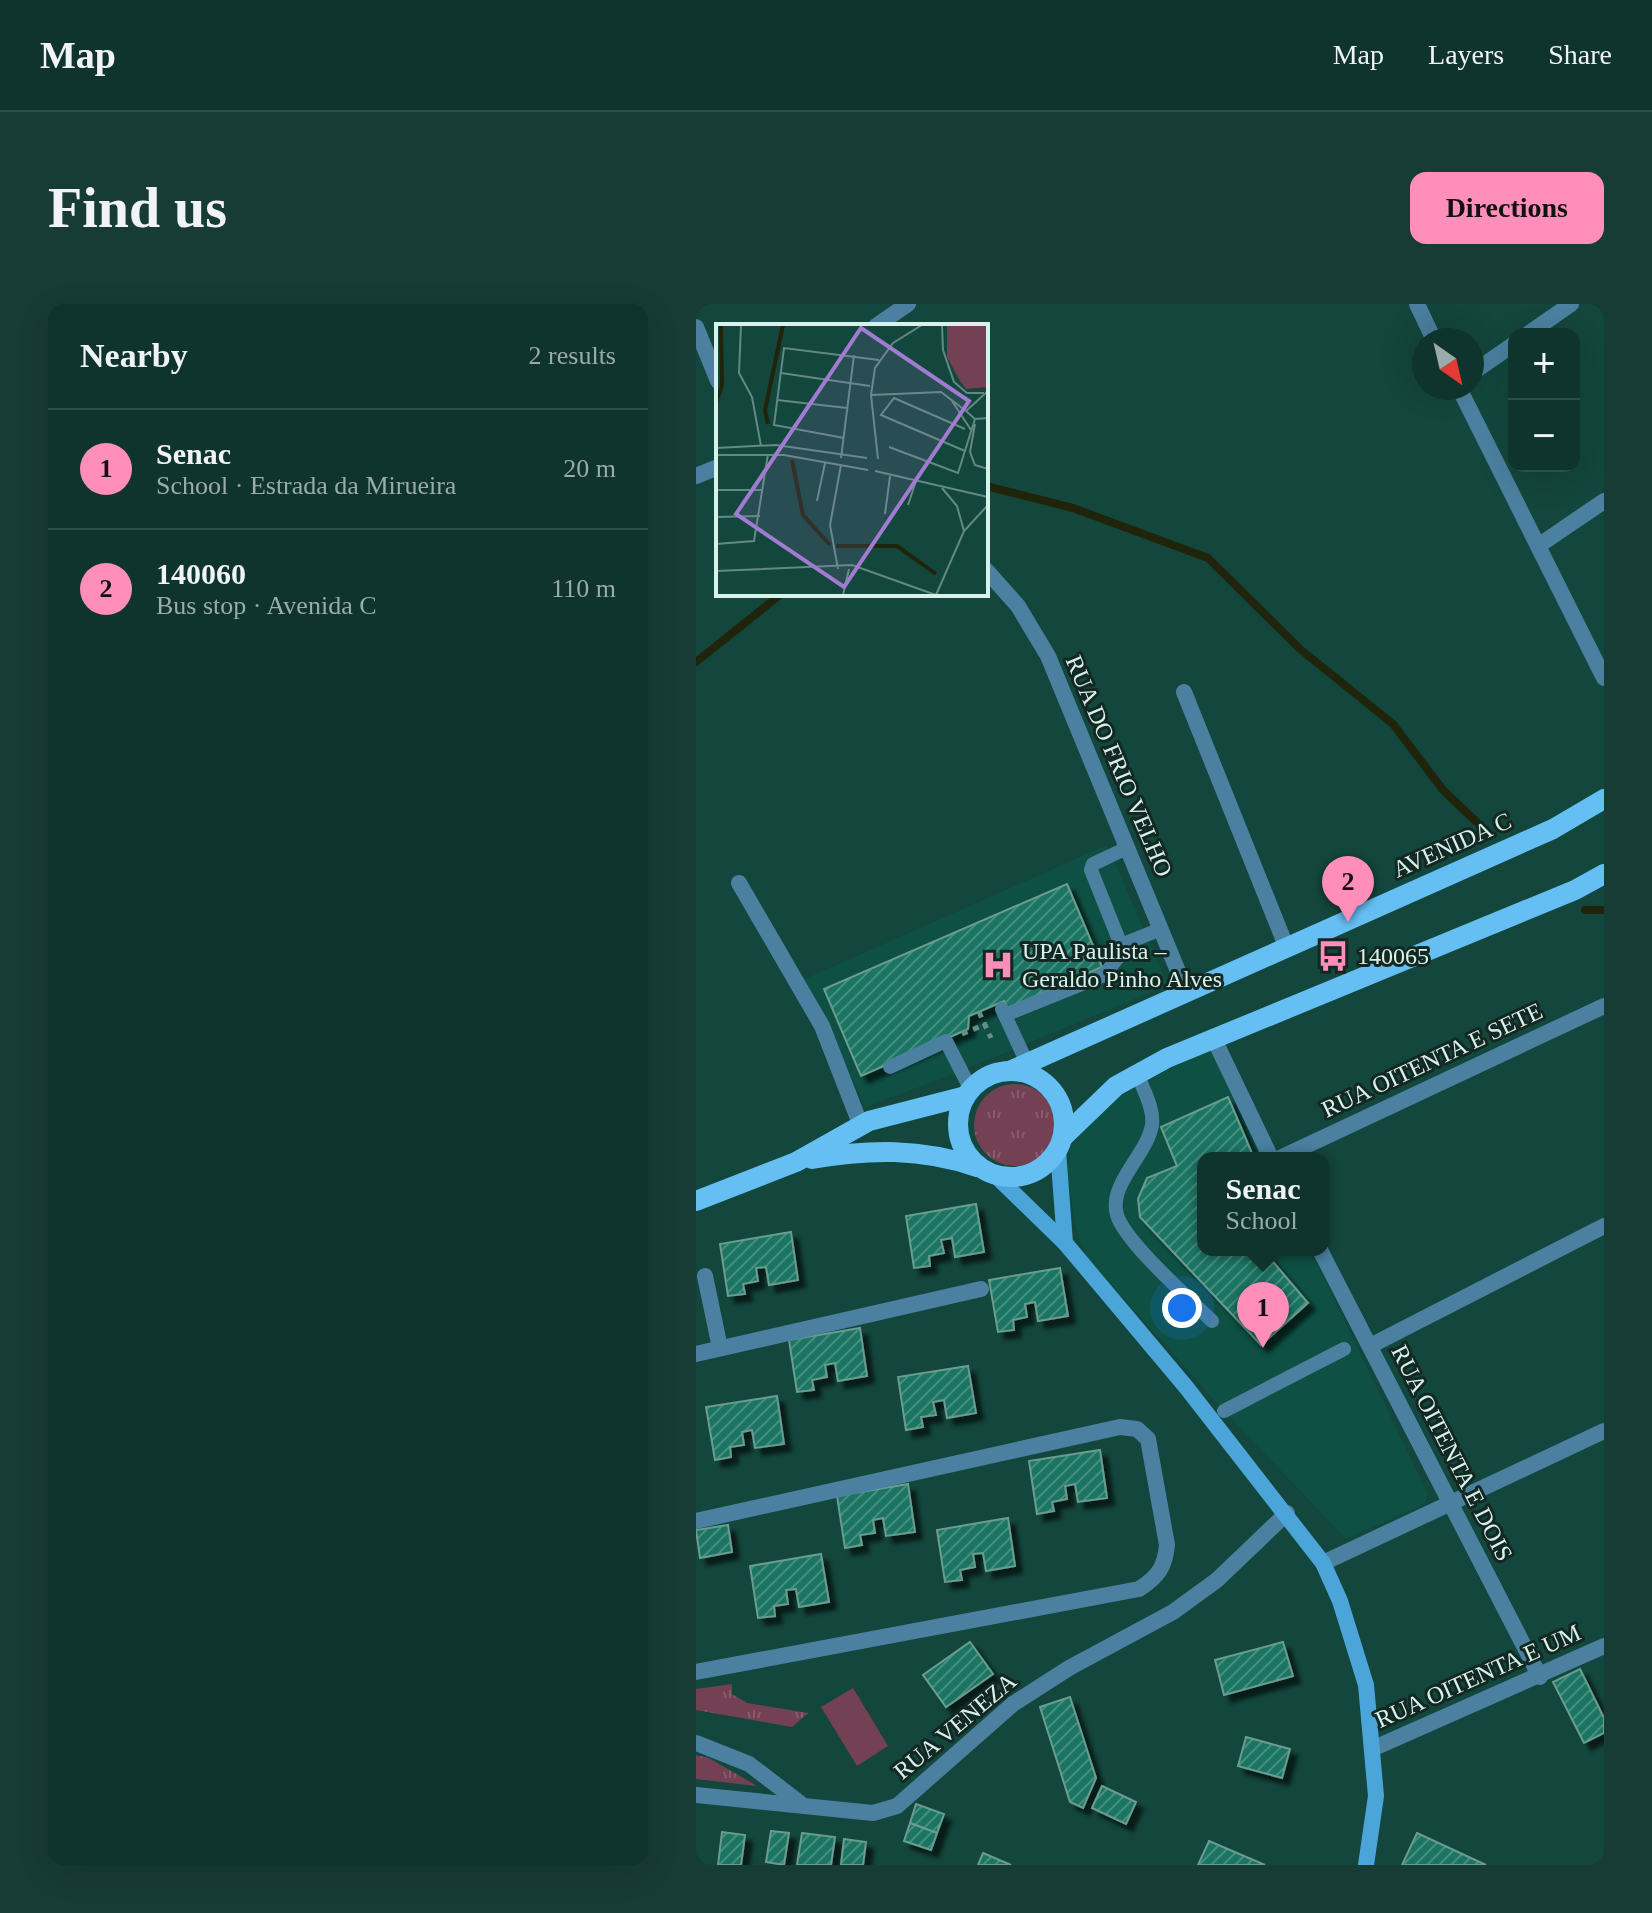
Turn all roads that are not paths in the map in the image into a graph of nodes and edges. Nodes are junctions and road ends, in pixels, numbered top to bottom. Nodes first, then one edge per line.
1 (908, 304) edge
2 (1417, 304) edge
3 (1571, 304) edge
4 (879, 324) edge
5 (696, 327) edge
6 (1428, 328) edge
7 (1537, 328) edge
8 (1508, 348) edge
9 (1484, 365) edge
10 (716, 376) edge
11 (1465, 400) edge
12 (716, 468) edge
13 (696, 476) edge
14 (1604, 501) edge
15 (1538, 546) junction
16 (988, 572) edge
17 (1604, 678) edge
18 (1184, 692) dead end
19 (1604, 799) edge
20 (1127, 848) junction
21 (1604, 874) edge
22 (739, 883) dead end
23 (1161, 929) junction
24 (1121, 945) junction
25 (1286, 946) junction
26 (1187, 993) junction
27 (1604, 1006) edge
28 (1213, 1037) junction
29 (1020, 1066) junction
30 (890, 1067) dead end
31 (1139, 1079) junction
32 (968, 1093) junction
33 (861, 1126) junction
34 (1061, 1144) junction
35 (1268, 1152) edge
36 (1293, 1152) edge
37 (796, 1162) junction
38 (988, 1172) junction
39 (696, 1201) edge
40 (1604, 1226) edge
41 (1065, 1243) junction
42 (1323, 1256) edge
43 (705, 1276) dead end
44 (981, 1289) dead end
45 (1212, 1321) dead end
46 (1370, 1346) junction
47 (720, 1348) junction
48 (1344, 1349) dead end
49 (696, 1354) edge
50 (1218, 1415) junction
51 (1604, 1431) edge
52 (1450, 1505) junction
53 (1287, 1513) junction
54 (696, 1521) edge
55 (1323, 1563) junction
56 (1604, 1646) edge
57 (696, 1672) edge
58 (1540, 1677) junction
59 (696, 1743) edge
60 (1372, 1749) junction
61 (696, 1795) edge
62 (800, 1803) junction
63 (1366, 1865) edge

1 - 4 street
2 - 6 street
3 - 7 street
5 - 10 street
8 - 9 street
11 - 15 street
12 - 13 street
14 - 15 street
15 - 17 street
16 - 20 street, RUA DO FRIO VELHO
18 - 25 street
19 - 25 main road, AVENIDA C
20 - 23 street, RUA DO FRIO VELHO
20 - 24 lane
21 - 28 main road
22 - 33 street
23 - 24 lane
23 - 26 street, RUA DO FRIO VELHO
24 - 29 lane
25 - 26 main road, AVENIDA C
26 - 29 main road, AVENIDA C
27 - 36 street, RUA OITENTA E SETE
28 - 31 main road
28 - 35 street
29 - 32 main road
29 - 34 main road
30 - 32 lane
31 - 34 main road
31 - 45 lane
32 - 33 main road
32 - 38 main road
33 - 37 main road
34 - 38 main road
34 - 41 main road
37 - 38 main road
37 - 39 main road
38 - 41 main road
40 - 46 street
41 - 50 main road
42 - 46 street, RUA OITENTA E DOIS
43 - 47 street
44 - 47 street
46 - 52 street, RUA OITENTA E DOIS
47 - 49 street
48 - 50 lane
50 - 53 main road
51 - 52 street
52 - 55 street
52 - 58 street, RUA OITENTA E DOIS
53 - 55 main road
53 - 62 street, RUA VENEZA
54 - 57 street
55 - 60 main road
56 - 58 street, RUA OITENTA E UM
58 - 60 street, RUA OITENTA E UM
59 - 62 street
60 - 63 main road
61 - 62 street, RUA VENEZA

